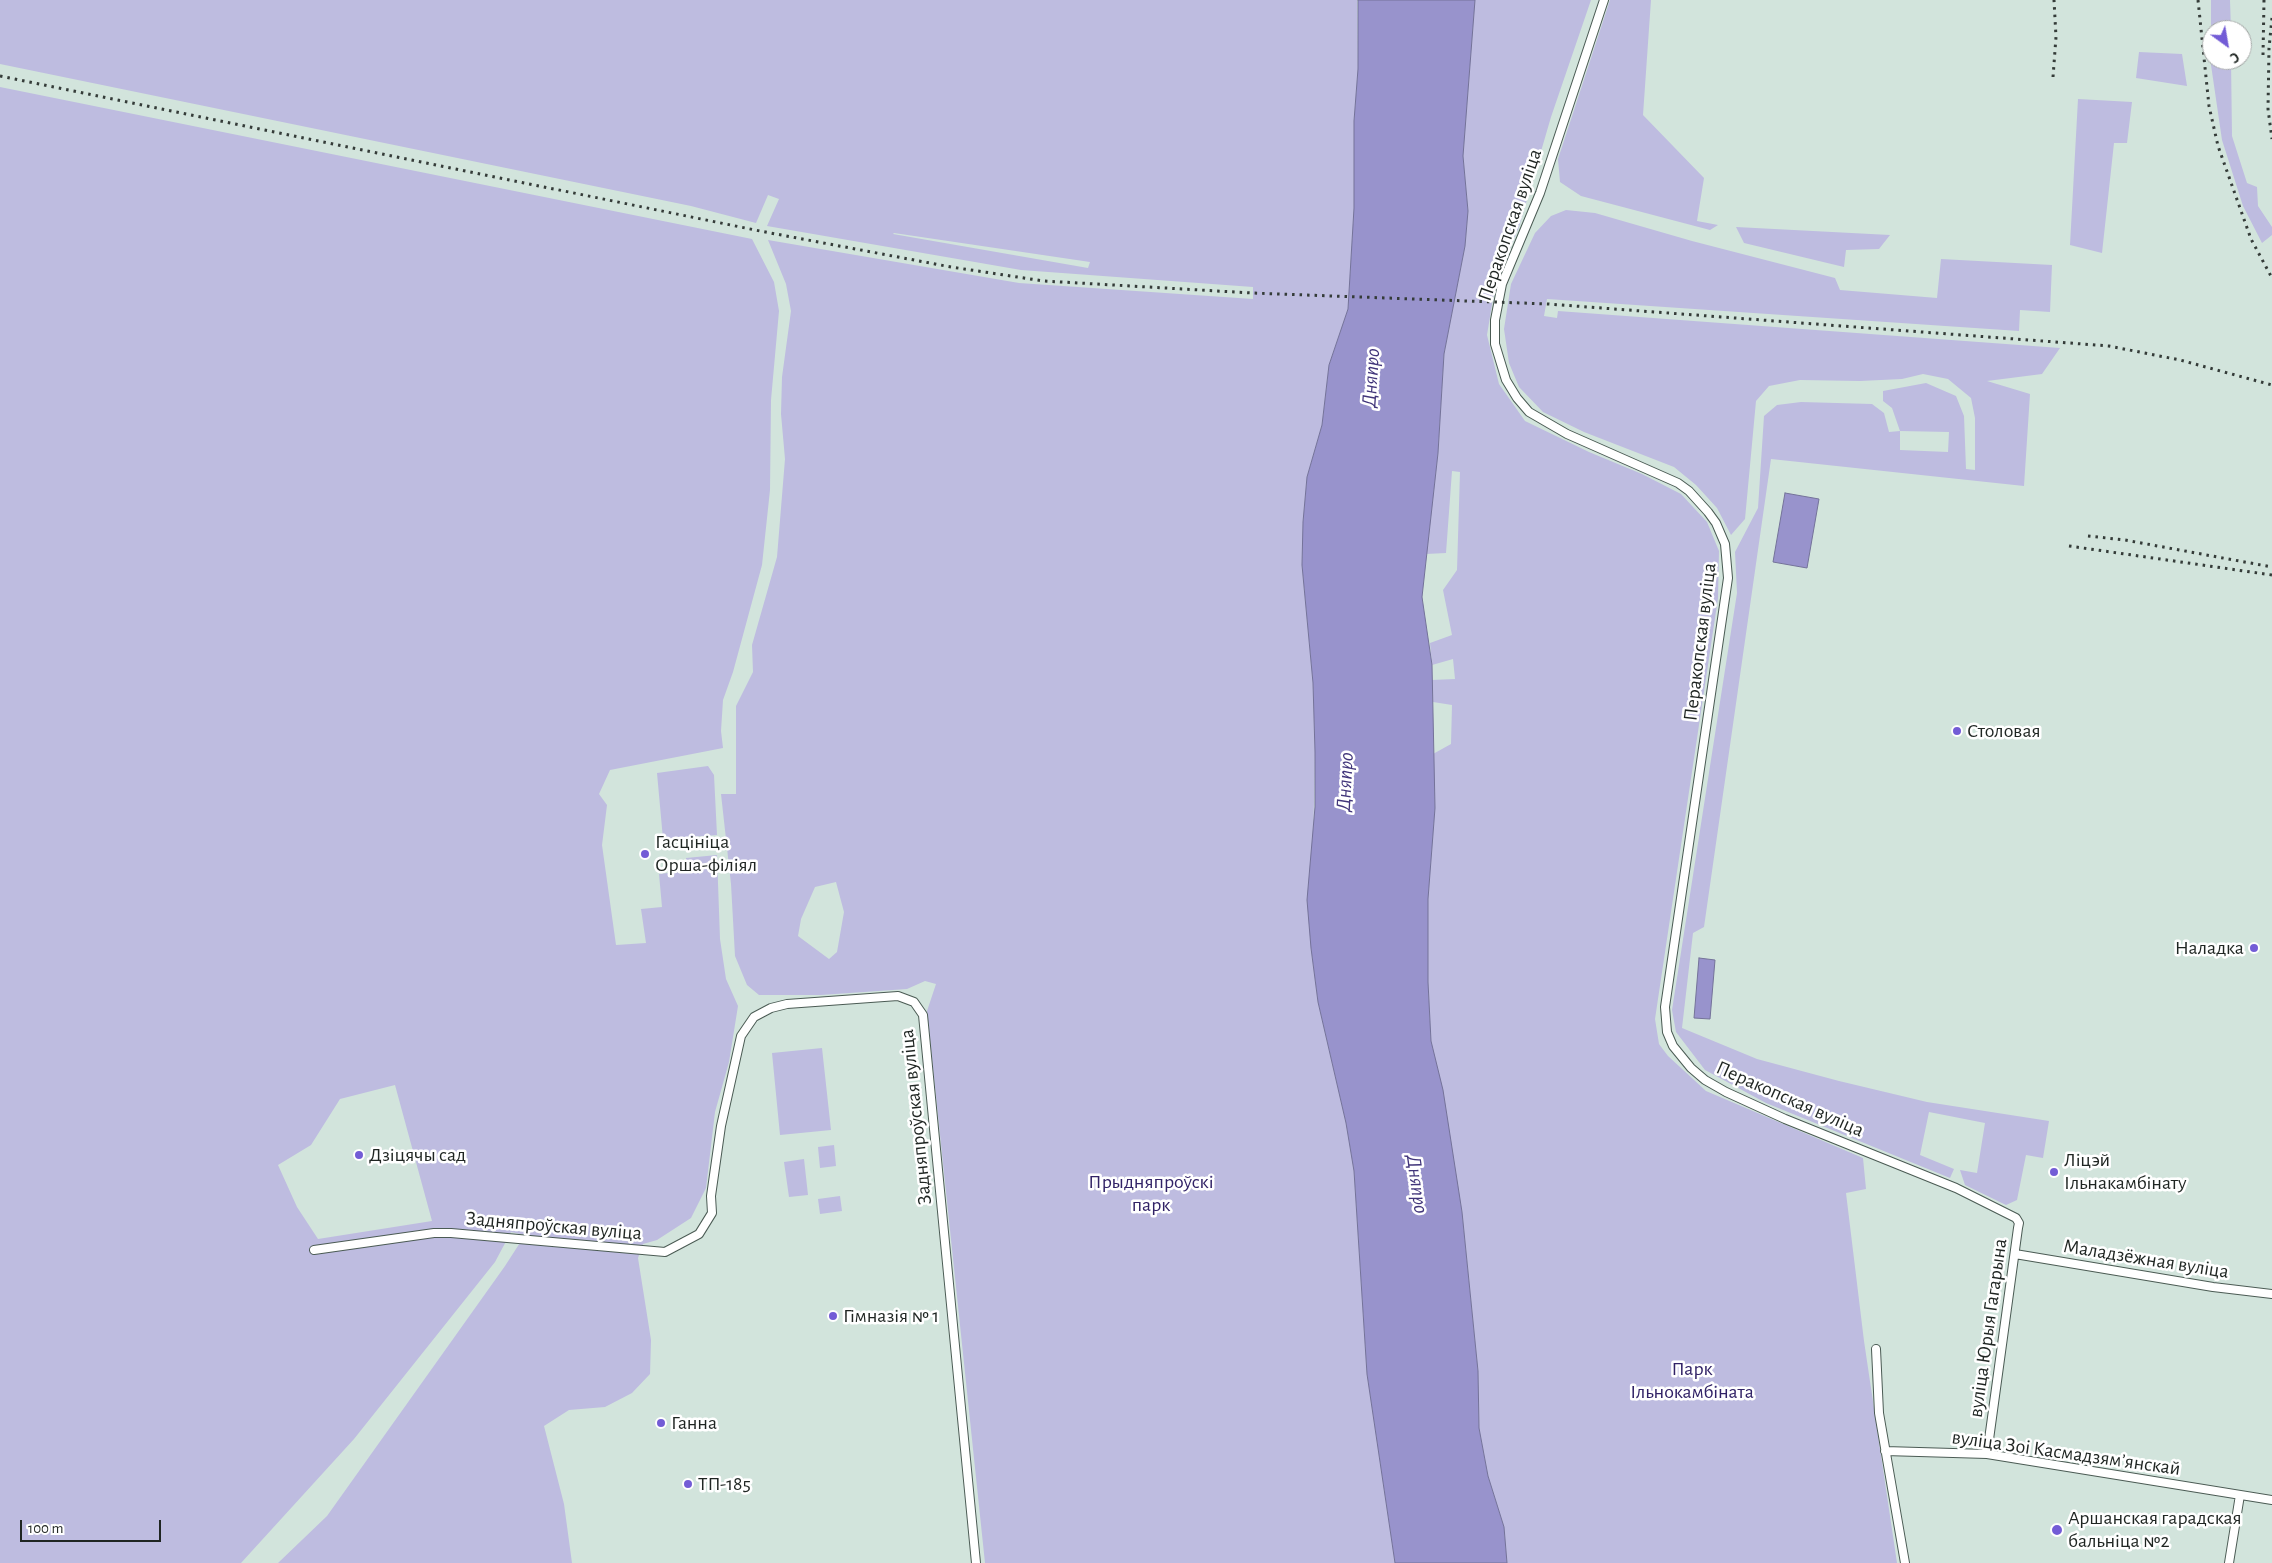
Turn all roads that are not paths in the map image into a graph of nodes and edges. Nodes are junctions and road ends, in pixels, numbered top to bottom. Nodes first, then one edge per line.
1 (1604, 0) edge
2 (1869, 1152) joint
3 (314, 1250) dead end
4 (2015, 1254) junction
5 (2272, 1294) edge
6 (1876, 1348) dead end
7 (1885, 1450) junction
8 (1987, 1454) junction
9 (2240, 1495) junction
10 (2272, 1500) edge
11 (976, 1563) edge
12 (1905, 1563) edge
13 (2230, 1563) edge

1 - 2 street, Перакопская вуліца
2 - 4 street, вуліца Юрыя Гагарына
3 - 11 street, Задняпроўская вуліца
4 - 5 street, Маладзёжная вуліца
4 - 8 street, вуліца Юрыя Гагарына
6 - 7 street
7 - 8 street, вуліца Зоі Касмадзямʼянскай
7 - 12 street
8 - 9 street, вуліца Зоі Касмадзямʼянскай
9 - 10 street, вуліца Зоі Касмадзямʼянскай
9 - 13 street

